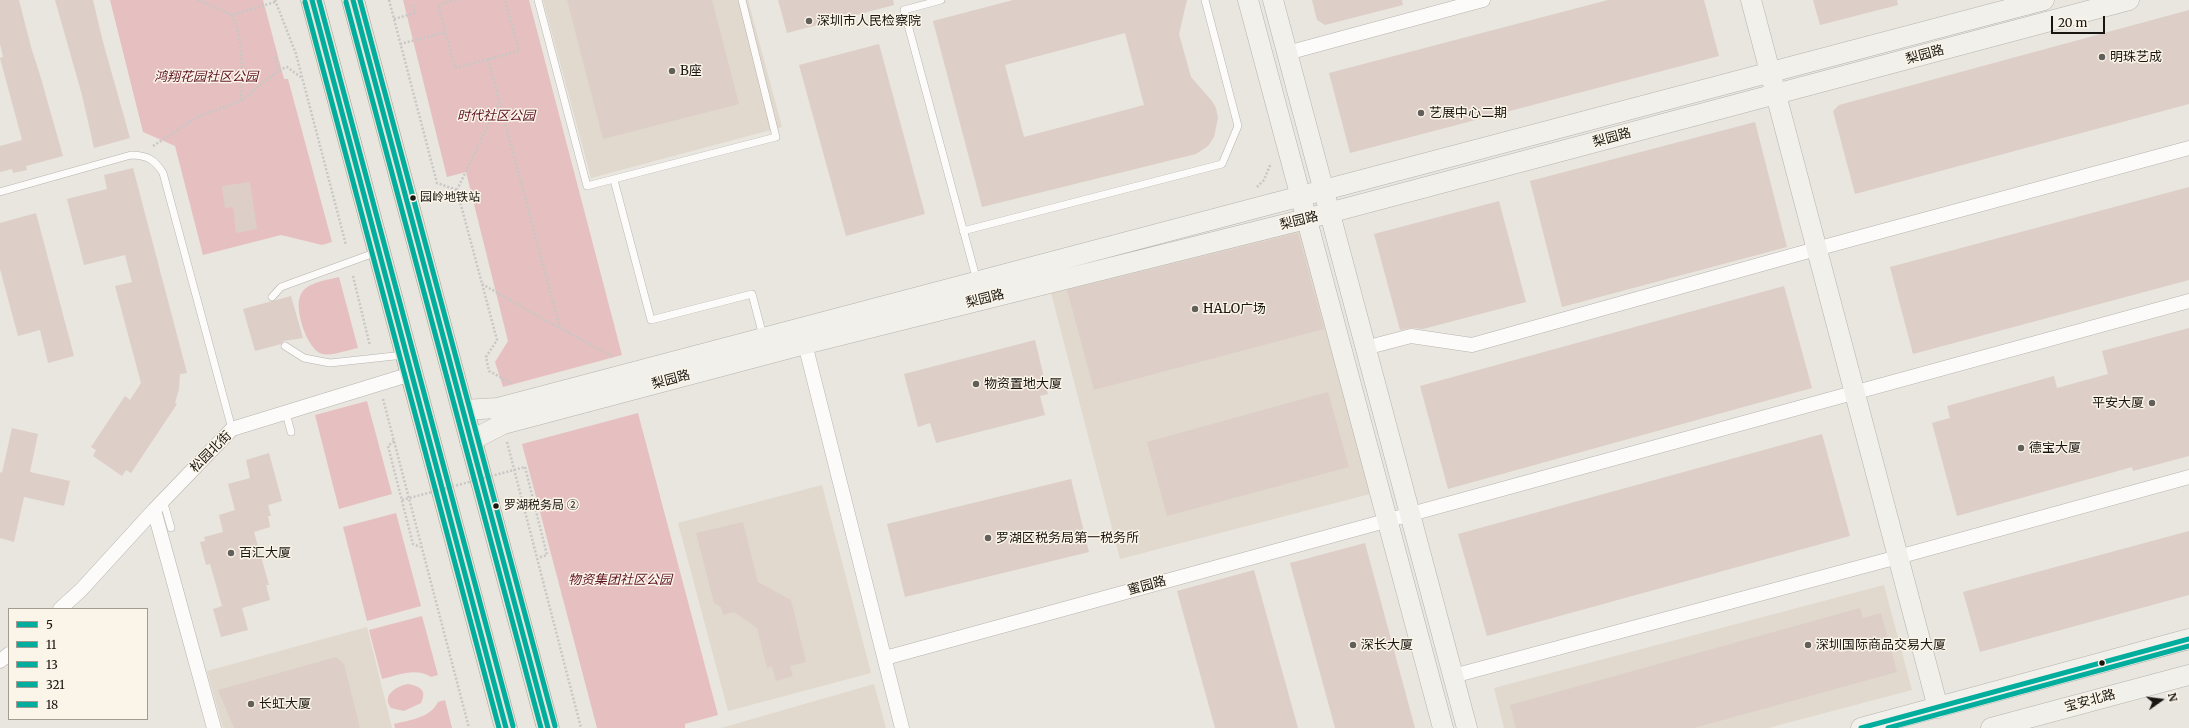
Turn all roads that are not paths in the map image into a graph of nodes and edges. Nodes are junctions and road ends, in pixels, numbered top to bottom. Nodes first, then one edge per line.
1 (312, 0) edge
2 (353, 0) edge
3 (538, 0) edge
4 (742, 0) edge
5 (941, 0) edge
6 (1205, 0) edge
7 (1248, 0) edge
8 (1273, 0) edge
9 (1483, 0) edge
10 (1751, 0) edge
11 (2044, 0) edge
12 (2129, 0) edge
13 (1287, 53) junction
14 (1770, 71) junction
15 (1776, 94) junction
16 (2189, 148) edge
17 (614, 180) junction
18 (1322, 191) junction
19 (0, 192) edge
20 (1300, 197) junction
21 (1328, 213) junction
22 (1306, 219) junction
23 (963, 231) junction
24 (1816, 249) junction
25 (379, 251) junction
26 (977, 281) junction
27 (272, 297) dead end
28 (2189, 301) edge
29 (803, 336) junction
30 (764, 338) junction
31 (285, 346) dead end
32 (1366, 348) junction
33 (409, 364) junction
34 (1855, 393) junction
35 (463, 410) junction
36 (286, 413) junction
37 (232, 429) junction
38 (291, 432) dead end
39 (470, 441) junction
40 (2189, 477) edge
41 (158, 505) junction
42 (1409, 513) junction
43 (1387, 520) junction
44 (171, 528) dead end
45 (1898, 557) junction
46 (61, 608) edge
47 (2189, 640) edge
48 (8, 655) edge
49 (885, 658) junction
50 (0, 661) edge
51 (2189, 674) edge
52 (1453, 676) junction
53 (1938, 708) junction
54 (214, 728) edge
55 (506, 728) edge
56 (548, 728) edge
57 (902, 728) edge
58 (1443, 728) edge
59 (1467, 728) edge
60 (1861, 728) edge
61 (1990, 728) edge

1 - 25 main road
2 - 35 main road
3 - 17 lane
4 - 17 lane
5 - 23 lane
6 - 23 lane
7 - 20 street
8 - 13 street
9 - 13 street
10 - 14 street
11 - 14 street, 梨园路
12 - 15 street, 梨园路
13 - 18 street
14 - 15 street
14 - 18 street, 梨园路
15 - 21 street, 梨园路
15 - 24 street
16 - 24 street
17 - 30 lane
18 - 20 street, 梨园路
18 - 21 street
19 - 37 lane
20 - 22 street
20 - 26 street, 梨园路
21 - 22 street, 梨园路
21 - 32 street
22 - 29 street, 梨园路
22 - 43 street
23 - 26 lane
24 - 32 street
24 - 34 street
25 - 27 lane
25 - 33 main road
26 - 29 street, 梨园路
28 - 34 street, 蜜园路
29 - 30 street, 梨园路
29 - 39 street, 梨园路
29 - 49 street
30 - 35 street, 梨园路
31 - 33 lane
32 - 42 street
33 - 36 street, 松园北街
33 - 55 main road
34 - 42 street, 蜜园路
34 - 45 street
35 - 39 main road
36 - 37 street, 松园北街
36 - 38 lane
37 - 41 street, 松园北街
39 - 56 main road
40 - 45 street
41 - 44 lane
41 - 46 street, 松园北街
41 - 54 street
42 - 43 street, 蜜园路
42 - 52 street
43 - 49 street, 蜜园路
43 - 58 street
45 - 52 street
45 - 53 street
47 - 53 street
48 - 50 street
49 - 57 street
51 - 61 street, 宝安北路
52 - 59 street
53 - 60 street

